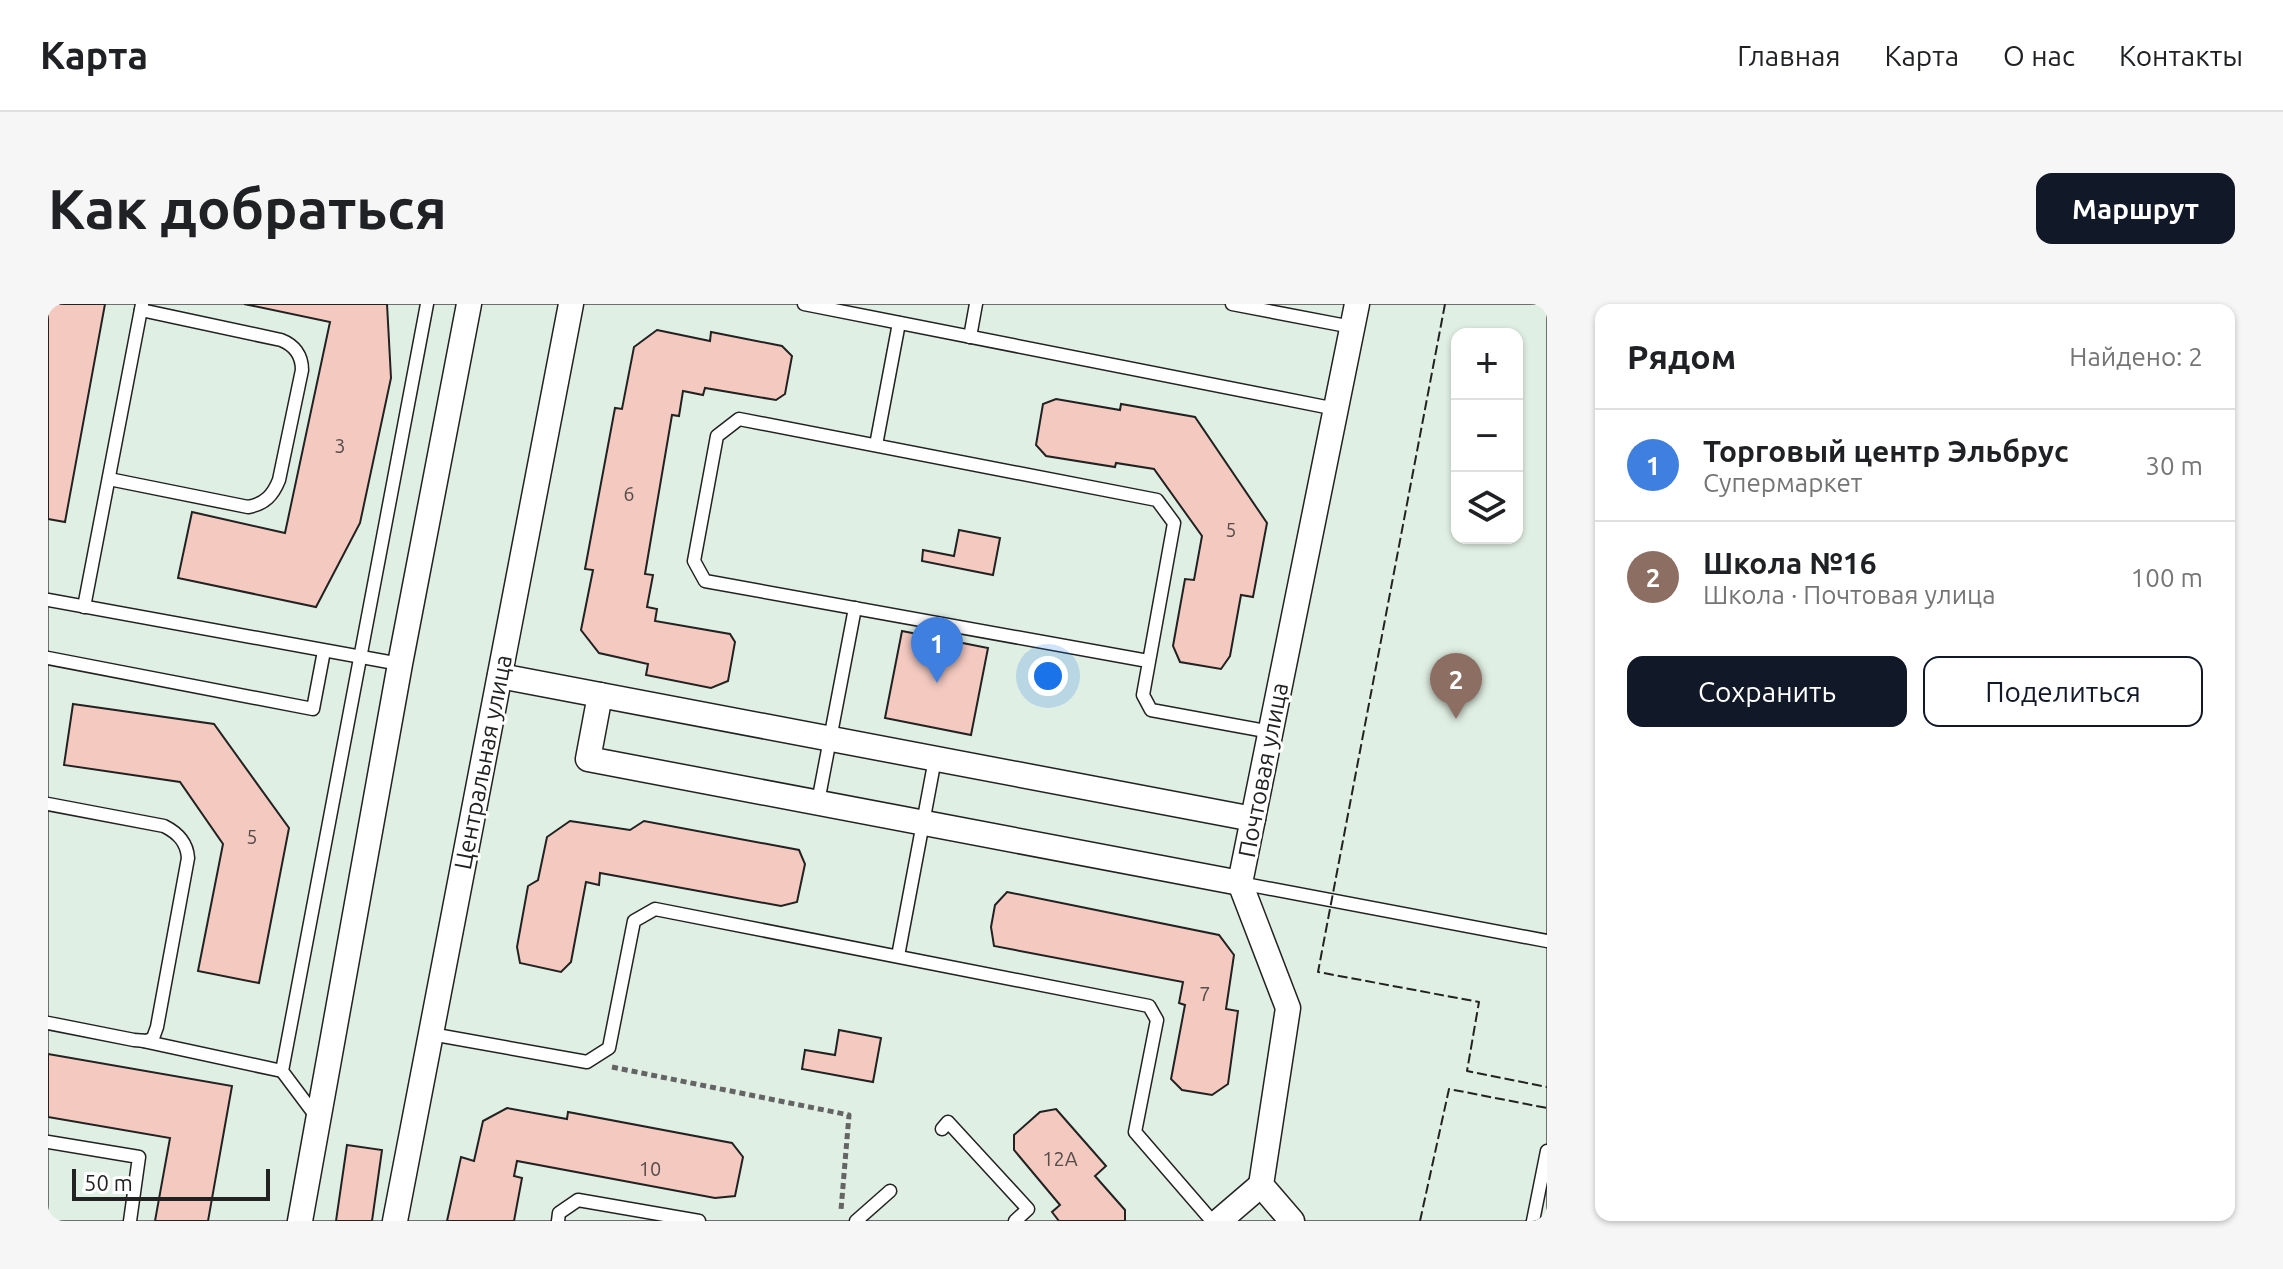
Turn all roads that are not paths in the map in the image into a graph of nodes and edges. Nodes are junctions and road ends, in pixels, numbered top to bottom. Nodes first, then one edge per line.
1 (427, 304) edge
2 (469, 304) edge
3 (571, 304) edge
4 (804, 304) edge
5 (976, 304) edge
6 (1232, 304) edge
7 (141, 307) edge
8 (1354, 315) edge
9 (899, 323) junction
10 (970, 337) junction
11 (1336, 409) junction
12 (876, 445) junction
13 (109, 479) junction
14 (48, 600) edge
15 (84, 607) junction
16 (855, 608) junction
17 (324, 651) junction
18 (48, 658) edge
19 (360, 658) junction
20 (1148, 661) junction
21 (400, 664) junction
22 (500, 676) junction
23 (600, 695) junction
24 (1271, 732) junction
25 (831, 739) junction
26 (935, 759) junction
27 (818, 802) junction
28 (48, 804) edge
29 (1253, 819) junction
30 (923, 822) junction
31 (1240, 883) junction
32 (1547, 941) edge
33 (898, 956) junction
34 (48, 1023) edge
35 (431, 1034) junction
36 (143, 1041) junction
37 (282, 1071) junction
38 (318, 1119) junction
39 (942, 1129) dead end
40 (48, 1142) edge
41 (1547, 1151) edge
42 (1261, 1185) junction
43 (890, 1191) dead end
44 (130, 1221) edge
45 (300, 1221) edge
46 (395, 1221) edge
47 (558, 1221) edge
48 (699, 1221) edge
49 (856, 1221) edge
50 (1015, 1221) edge
51 (1212, 1221) edge
52 (1219, 1221) edge
53 (1292, 1221) edge
54 (1533, 1221) edge

1 - 19 lane
2 - 21 street
3 - 22 street, Центральная улица
4 - 9 lane
5 - 10 lane
6 - 8 lane
7 - 13 lane
7 - 13 lane
8 - 11 street, Почтовая улица
9 - 10 lane
9 - 12 lane
10 - 11 lane
11 - 24 street, Почтовая улица
12 - 16 lane
12 - 20 lane
13 - 15 lane
14 - 15 lane
15 - 17 lane
16 - 20 lane
16 - 25 lane
17 - 18 lane
17 - 19 lane
19 - 21 lane
19 - 37 lane
20 - 24 lane
21 - 38 street
22 - 23 street
22 - 35 street, Центральная улица
23 - 25 street
23 - 27 street
24 - 29 street, Почтовая улица
25 - 26 street
25 - 27 lane
26 - 29 street
26 - 30 lane
27 - 30 street
28 - 36 lane
29 - 31 street, Почтовая улица
30 - 31 street
30 - 33 lane
31 - 32 lane
31 - 42 street, Почтовая улица
33 - 35 lane
33 - 51 lane
34 - 36 lane
35 - 46 street, Центральная улица
36 - 37 lane
37 - 38 lane
38 - 45 street
39 - 50 lane
40 - 44 lane
41 - 54 lane
42 - 52 street
42 - 53 street
43 - 49 lane
47 - 48 lane

